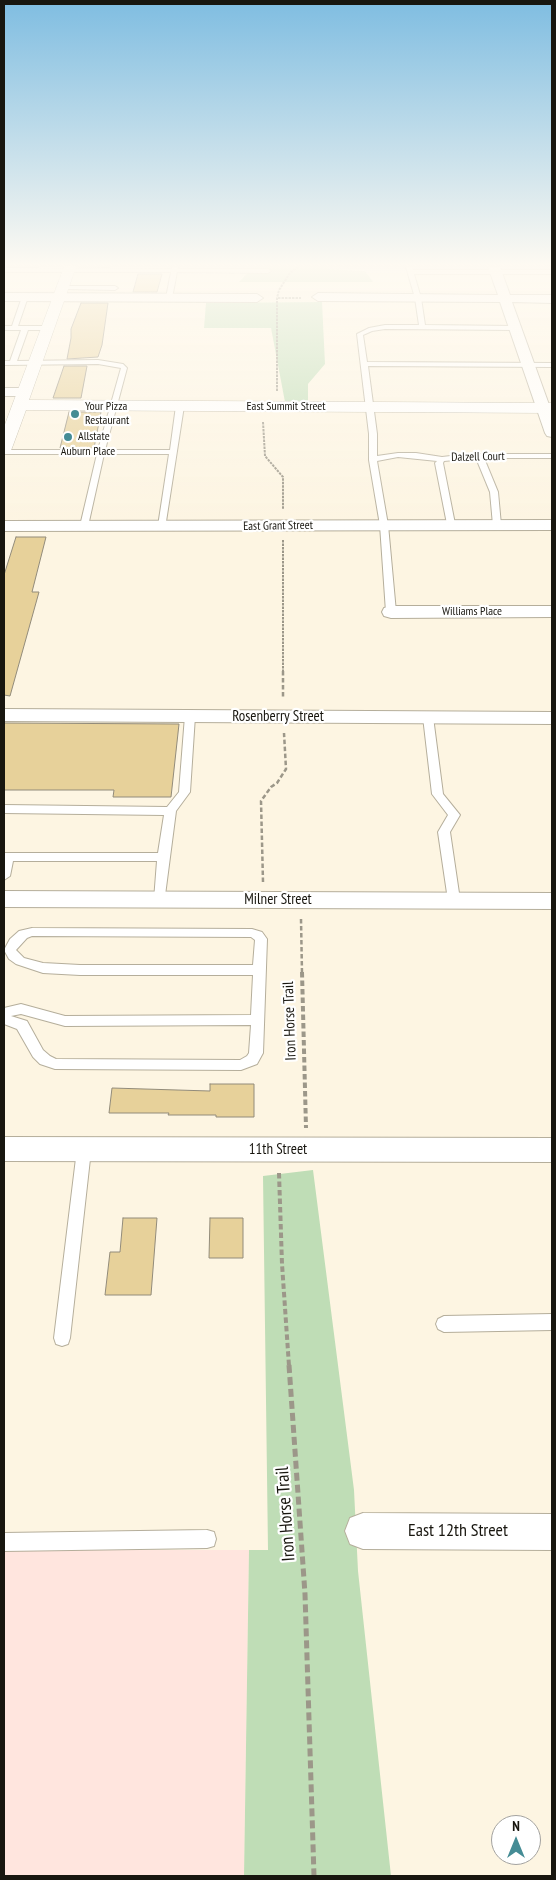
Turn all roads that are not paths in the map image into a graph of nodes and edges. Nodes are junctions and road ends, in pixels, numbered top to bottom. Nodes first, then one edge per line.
1 (16, 355) edge
2 (38, 355) edge
3 (362, 355) edge
4 (526, 355) edge
5 (35, 362) junction
6 (4, 363) edge
7 (13, 363) junction
8 (363, 364) junction
9 (530, 365) junction
10 (552, 365) edge
11 (4, 392) edge
12 (114, 406) junction
13 (180, 406) junction
14 (16, 407) edge
15 (369, 407) junction
16 (547, 408) edge
17 (552, 433) edge
18 (5, 443) edge
19 (101, 452) junction
20 (173, 452) junction
21 (478, 456) junction
22 (552, 456) edge
23 (442, 458) junction
24 (373, 460) junction
25 (451, 524) junction
26 (384, 525) junction
27 (498, 525) junction
28 (552, 525) edge
29 (4, 526) edge
30 (84, 526) junction
31 (162, 526) junction
32 (391, 612) joint
33 (552, 612) edge
34 (4, 715) edge
35 (190, 716) junction
36 (428, 717) junction
37 (552, 719) edge
38 (4, 809) edge
39 (170, 811) junction
40 (6, 857) edge
41 (163, 857) junction
42 (4, 876) edge
43 (4, 900) edge
44 (160, 900) junction
45 (454, 900) junction
46 (552, 901) edge
47 (259, 970) junction
48 (4, 1013) edge
49 (4, 1019) edge
50 (257, 1020) junction
51 (4, 1149) edge
52 (84, 1150) junction
53 (552, 1150) edge
54 (552, 1322) edge
55 (444, 1324) dead end
56 (62, 1338) dead end
57 (363, 1531) dead end
58 (552, 1532) edge
59 (207, 1539) dead end
60 (4, 1542) edge

1 - 7 lane
2 - 5 street
3 - 8 lane
4 - 9 street
5 - 7 lane
5 - 12 lane
5 - 14 street
6 - 7 lane
8 - 9 lane
8 - 15 lane
9 - 10 lane
9 - 16 street
11 - 14 street
12 - 13 street, East Summit Street
12 - 14 street, East Summit Street
12 - 19 lane
13 - 15 street, East Summit Street
13 - 20 lane
14 - 18 street
15 - 16 street, East Summit Street
15 - 24 lane
16 - 17 street
18 - 19 lane, Auburn Place
19 - 20 lane, Auburn Place
19 - 30 lane
20 - 31 lane
21 - 22 lane, Dalzell Court
21 - 23 lane, Dalzell Court
21 - 27 lane
23 - 24 lane
23 - 25 lane, Dalzell Court
24 - 26 lane
25 - 26 street, East Grant Street
25 - 27 street, East Grant Street
26 - 31 street, East Grant Street
26 - 32 lane
27 - 28 street, East Grant Street
29 - 30 street, East Grant Street
30 - 31 street, East Grant Street
32 - 33 street, Williams Place
34 - 35 street, Rosenberry Street
35 - 36 street, Rosenberry Street
35 - 39 lane
36 - 37 street, Rosenberry Street
36 - 45 lane
38 - 39 lane
39 - 41 lane
40 - 41 lane
40 - 42 lane
41 - 44 lane
43 - 44 street, Milner Street
44 - 45 street, Milner Street
45 - 46 street, Milner Street
47 - 47 lane
47 - 50 lane
48 - 50 lane
49 - 50 lane
51 - 52 street, 11th Street
52 - 53 street, 11th Street
52 - 56 lane
54 - 55 lane
57 - 58 street, East 12th Street
59 - 60 lane

